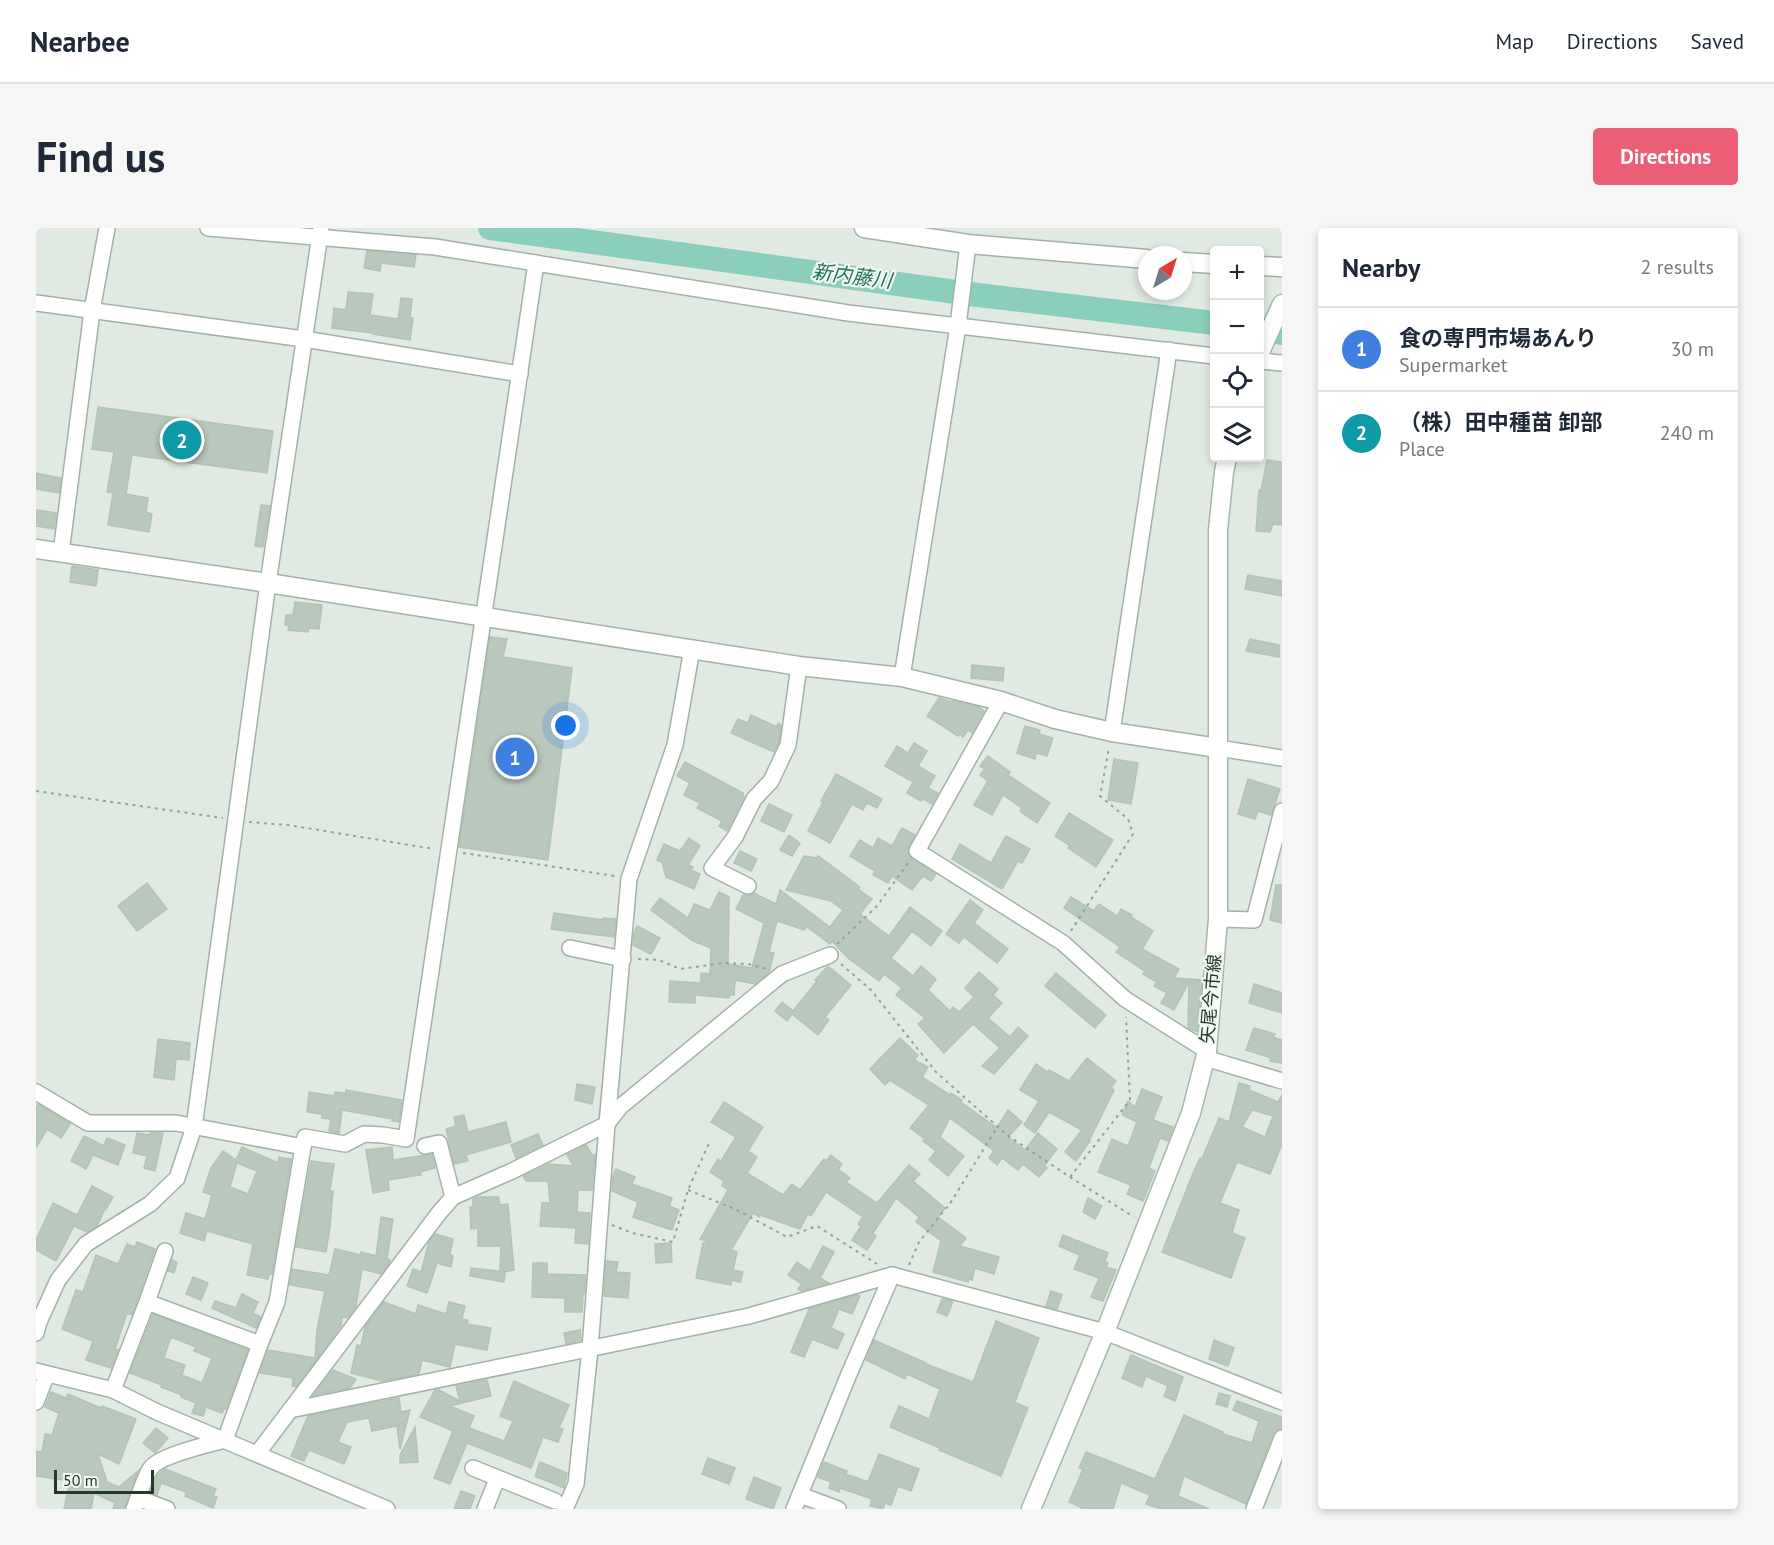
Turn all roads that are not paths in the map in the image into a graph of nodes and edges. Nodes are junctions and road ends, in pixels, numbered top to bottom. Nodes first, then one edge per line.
1 (107, 228) edge
2 (208, 228) edge
3 (864, 228) edge
4 (321, 232) edge
5 (968, 244) junction
6 (1138, 258) edge
7 (536, 263) junction
8 (1192, 263) edge
9 (1210, 264) edge
10 (1264, 266) edge
11 (1282, 267) edge
12 (36, 303) edge
13 (1282, 304) edge
14 (92, 311) junction
15 (958, 326) junction
16 (304, 339) junction
17 (1264, 343) edge
18 (1169, 350) junction
19 (1210, 355) edge
20 (1264, 361) edge
21 (1282, 363) edge
22 (520, 374) junction
23 (1226, 462) edge
24 (36, 549) edge
25 (61, 553) junction
26 (268, 584) junction
27 (483, 617) junction
28 (692, 649) junction
29 (800, 666) junction
30 (902, 677) junction
31 (1001, 701) junction
32 (1112, 732) junction
33 (1218, 748) junction
34 (1282, 758) edge
35 (1282, 811) edge
36 (748, 886) dead end
37 (1218, 919) junction
38 (570, 948) dead end
39 (830, 955) road end
40 (623, 959) junction
41 (1206, 1055) junction
42 (1282, 1081) edge
43 (36, 1092) edge
44 (607, 1124) junction
45 (194, 1127) junction
46 (425, 1146) dead end
47 (303, 1147) junction
48 (453, 1197) junction
49 (165, 1251) dead end
50 (898, 1276) junction
51 (147, 1302) junction
52 (1105, 1332) junction
53 (36, 1333) edge
54 (260, 1344) junction
55 (590, 1349) junction
56 (41, 1373) edge
57 (113, 1390) junction
58 (36, 1402) edge
59 (1282, 1402) edge
60 (290, 1410) junction
61 (1282, 1438) edge
62 (225, 1440) junction
63 (257, 1454) junction
64 (473, 1468) dead end
65 (497, 1479) junction
66 (797, 1502) edge
67 (136, 1503) edge
68 (560, 1505) edge
69 (167, 1509) edge
70 (387, 1509) edge
71 (485, 1509) edge
72 (838, 1509) edge
73 (1031, 1509) edge
74 (1254, 1509) edge

1 - 14 street
2 - 4 street
3 - 5 street
4 - 7 street
4 - 16 street
5 - 6 street
5 - 15 street
7 - 15 street
7 - 22 street
8 - 9 street
10 - 11 street
12 - 14 street
13 - 17 street
14 - 16 street
14 - 25 street
15 - 18 street
15 - 30 street
16 - 22 street
16 - 26 street
18 - 19 street
18 - 32 street
20 - 21 street
22 - 27 street
23 - 33 street, 矢尾今市線
24 - 25 street
25 - 26 street
26 - 27 street
26 - 45 street
27 - 28 street
27 - 47 street
28 - 29 street
28 - 40 street
29 - 30 street
29 - 36 street
30 - 31 street
31 - 32 street
31 - 41 street
32 - 33 street
33 - 34 street
33 - 37 street, 矢尾今市線
35 - 37 street
37 - 41 street, 矢尾今市線
38 - 40 street
39 - 44 street
40 - 44 street
41 - 42 street
41 - 52 street, 矢尾今市線
43 - 45 street
44 - 48 street
44 - 55 street
45 - 47 street
45 - 53 street
46 - 48 street
47 - 54 street
48 - 60 street
49 - 51 street
50 - 52 street
50 - 55 street
50 - 66 street
51 - 54 street
51 - 57 street
52 - 59 street
52 - 73 street, 矢尾今市線
54 - 62 street
55 - 60 street
55 - 68 street
56 - 57 street
56 - 58 street
57 - 62 street
60 - 63 street
61 - 74 street
62 - 63 street
62 - 67 street
63 - 70 street
64 - 65 street
65 - 68 street
65 - 71 street
66 - 72 street
67 - 69 street

